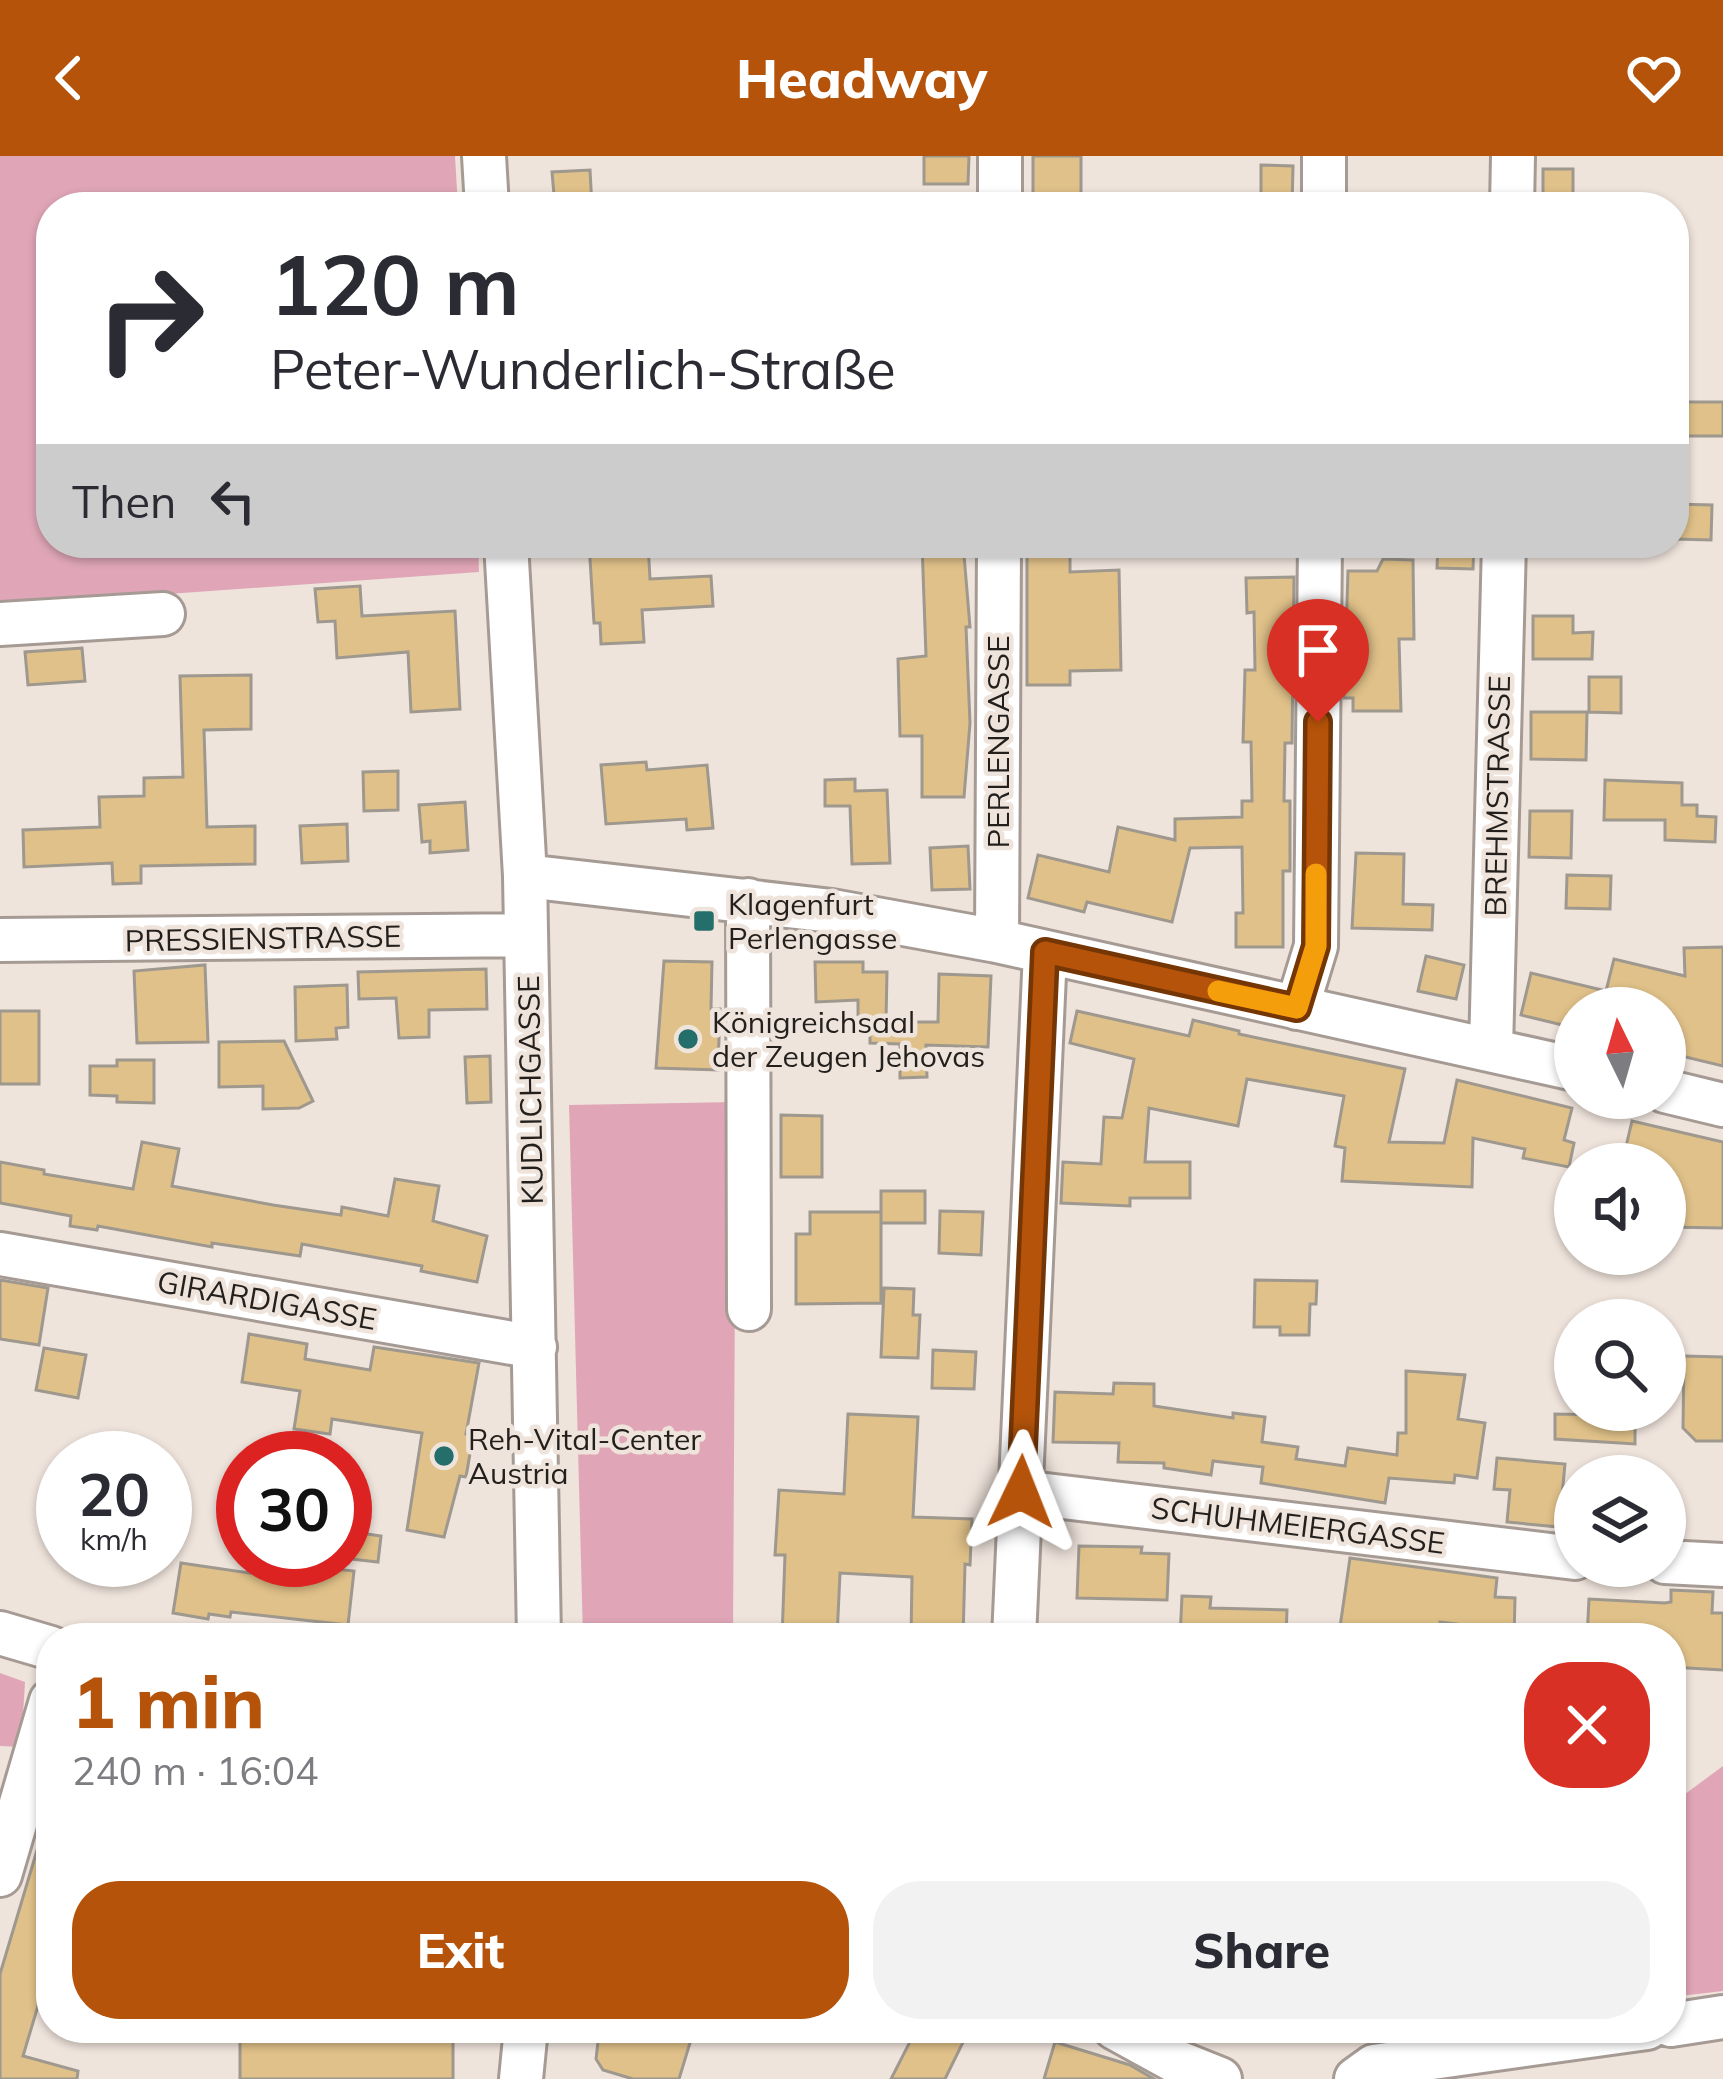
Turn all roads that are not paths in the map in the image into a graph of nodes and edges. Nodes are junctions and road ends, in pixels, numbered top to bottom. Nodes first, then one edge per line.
1 (484, 156) edge
2 (1000, 156) edge
3 (1324, 156) edge
4 (1513, 156) edge
5 (486, 192) edge
6 (1000, 192) edge
7 (1324, 192) edge
8 (1512, 192) edge
9 (507, 558) edge
10 (999, 558) edge
11 (1320, 558) edge
12 (1504, 558) edge
13 (163, 614) dead end
14 (0, 625) edge
15 (525, 876) junction
16 (748, 900) junction
17 (526, 935) junction
18 (0, 940) edge
19 (997, 941) junction
20 (1045, 952) junction
21 (1297, 1008) junction
22 (1491, 1049) junction
23 (1554, 1065) edge
24 (1686, 1096) edge
25 (1723, 1105) edge
26 (0, 1254) edge
27 (749, 1309) dead end
28 (535, 1347) junction
29 (1021, 1492) junction
30 (1554, 1555) edge
31 (1686, 1563) edge
32 (1723, 1565) edge
33 (539, 1623) edge
34 (1015, 1623) edge
35 (0, 1633) edge
36 (36, 1644) edge
37 (36, 1752) edge
38 (0, 1875) edge
39 (1723, 2018) edge
40 (1686, 2023) edge
41 (525, 2043) edge
42 (1135, 2043) edge
43 (1539, 2043) edge
44 (1172, 2070) edge
45 (521, 2079) edge
46 (1220, 2079) edge
47 (1356, 2079) edge

1 - 5 street
2 - 6 street
3 - 7 street
4 - 8 street
9 - 15 street, KUDLICHGASSE
10 - 19 street, PERLENGASSE
11 - 21 street
12 - 22 street, BREHMSTRASSE
13 - 14 street
15 - 16 street
15 - 17 street, KUDLICHGASSE
16 - 19 street
16 - 27 street
17 - 18 street, PRESSIENSTRASSE
17 - 28 street, KUDLICHGASSE
19 - 20 street
20 - 21 street
20 - 29 street
21 - 22 street
22 - 23 street
24 - 25 street
26 - 28 street, GIRARDIGASSE
28 - 33 street, KUDLICHGASSE
29 - 30 street, SCHUHMEIERGASSE
29 - 34 street
31 - 32 street
35 - 36 street
37 - 38 street
39 - 40 street
41 - 45 street
42 - 44 street
43 - 47 street
44 - 46 street

